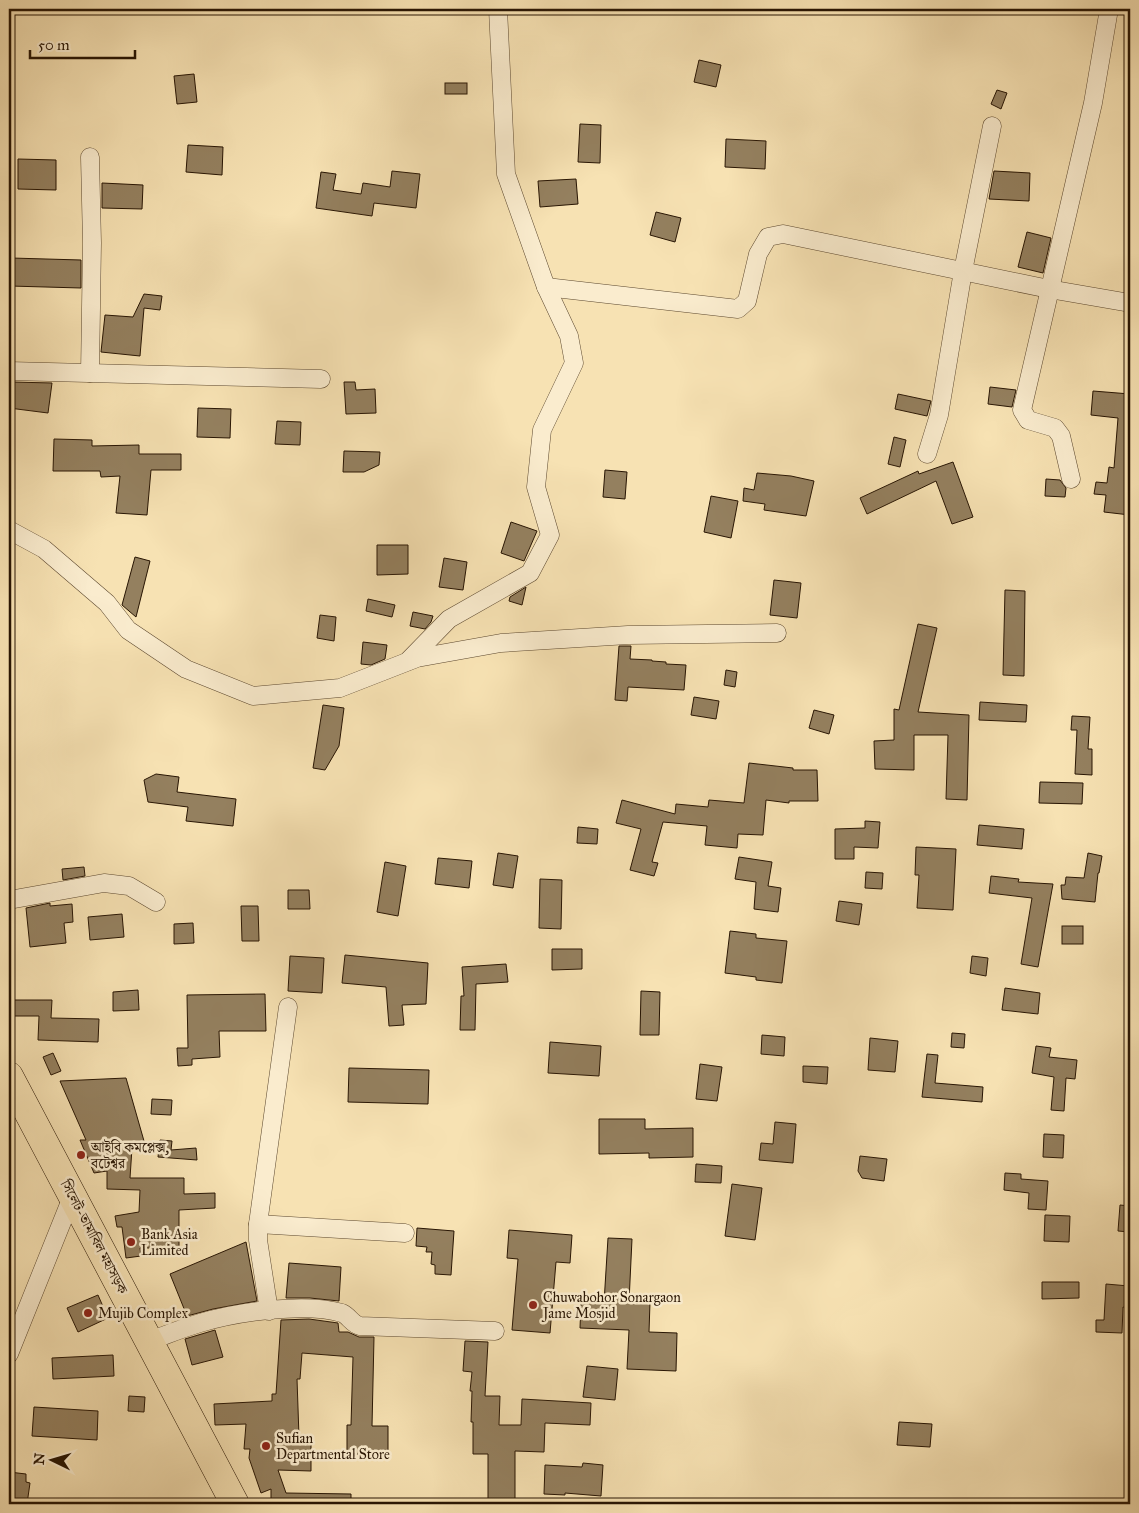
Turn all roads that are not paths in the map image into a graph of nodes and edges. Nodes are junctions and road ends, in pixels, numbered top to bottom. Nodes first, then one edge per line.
1 (498, 9) edge
2 (1109, 9) edge
3 (992, 126) dead end
4 (90, 157) dead end
5 (963, 271) junction
6 (546, 287) junction
7 (1049, 289) junction
8 (1130, 303) edge
9 (9, 370) edge
10 (90, 372) junction
11 (320, 379) dead end
12 (927, 454) dead end
13 (1071, 478) dead end
14 (9, 530) edge
15 (777, 633) dead end
16 (407, 662) junction
17 (9, 900) edge
18 (156, 902) dead end
19 (288, 1007) dead end
20 (9, 1076) edge
21 (72, 1197) junction
22 (258, 1224) junction
23 (405, 1233) dead end
24 (269, 1311) junction
25 (495, 1331) dead end
26 (149, 1341) junction
27 (9, 1354) edge
28 (235, 1504) edge

1 - 6 street
2 - 7 street
3 - 5 street
4 - 10 street
5 - 6 street
5 - 7 street
5 - 12 street
6 - 16 street
7 - 8 street
7 - 13 street
9 - 10 street
10 - 11 street
14 - 16 street
15 - 16 street
17 - 18 street
19 - 22 street
20 - 21 highway, সিলেট-তামাবিল মহাসড়ক
21 - 26 highway, সিলেট-তামাবিল মহাসড়ক
21 - 27 street
22 - 23 street
22 - 24 street
24 - 25 street
24 - 26 street
26 - 28 highway, সিলেট-তামাবিল মহাসড়ক

